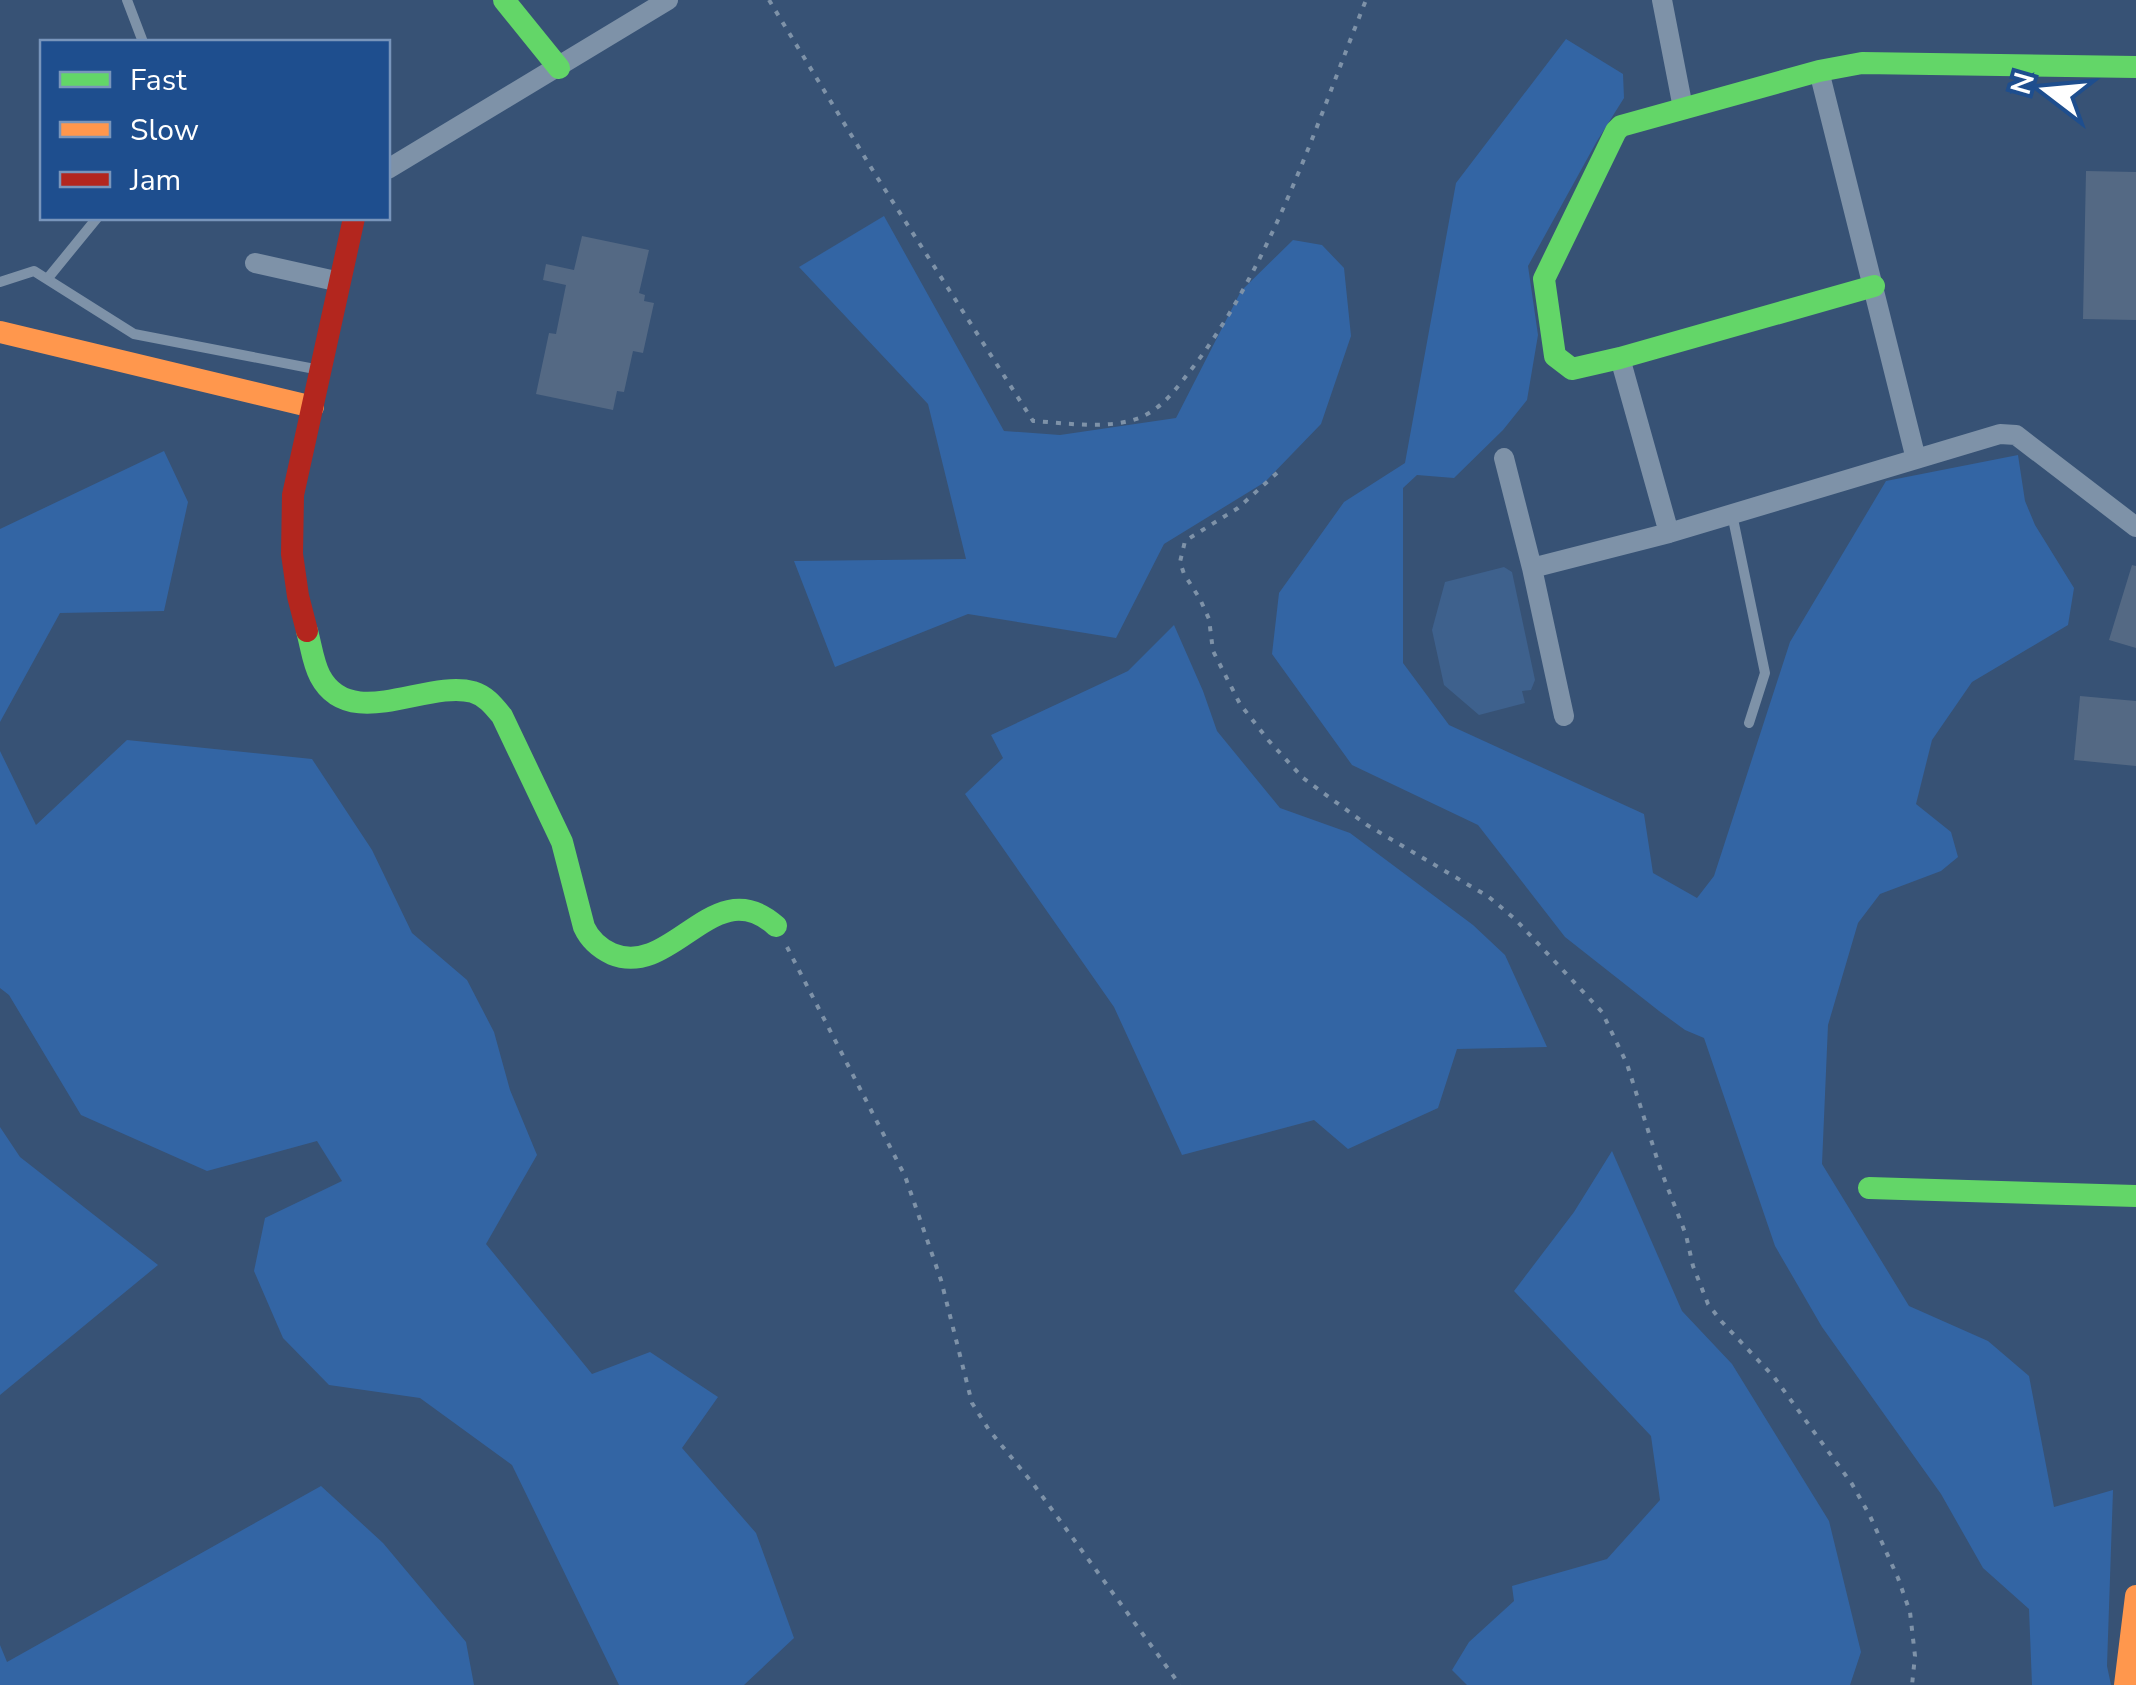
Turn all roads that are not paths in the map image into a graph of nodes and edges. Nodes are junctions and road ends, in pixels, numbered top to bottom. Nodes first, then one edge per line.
1 (127, 0) edge
2 (504, 0) edge
3 (668, 0) edge
4 (1662, 0) edge
5 (142, 40) edge
6 (559, 68) junction
7 (2136, 68) edge
8 (1819, 72) junction
9 (1683, 108) junction
10 (390, 169) edge
11 (95, 220) edge
12 (354, 220) edge
13 (256, 262) dead end
14 (48, 278) junction
15 (0, 282) edge
16 (340, 282) junction
17 (1874, 286) junction
18 (0, 332) edge
19 (1620, 358) junction
20 (321, 370) junction
21 (314, 407) junction
22 (1504, 458) dead end
23 (1916, 460) junction
24 (1732, 514) junction
25 (2136, 527) edge
26 (1669, 532) junction
27 (1532, 568) junction
28 (1564, 716) dead end
29 (1748, 723) dead end
30 (776, 926) road end
31 (1869, 1188) dead end
32 (2136, 1196) edge
33 (2136, 1596) edge
34 (2125, 1685) edge

1 - 5 lane
2 - 6 street
3 - 6 street
4 - 9 street
6 - 10 street
7 - 8 street
8 - 9 street
8 - 17 street
9 - 19 street
11 - 14 lane
12 - 16 street
13 - 16 street
14 - 15 lane
14 - 20 lane
16 - 20 street
17 - 19 street
17 - 23 street
18 - 21 street
19 - 26 street
20 - 21 street
21 - 30 street
22 - 27 street
23 - 24 street
23 - 25 street
24 - 26 street
24 - 29 lane
26 - 27 street
27 - 28 street
31 - 32 street
33 - 34 street

